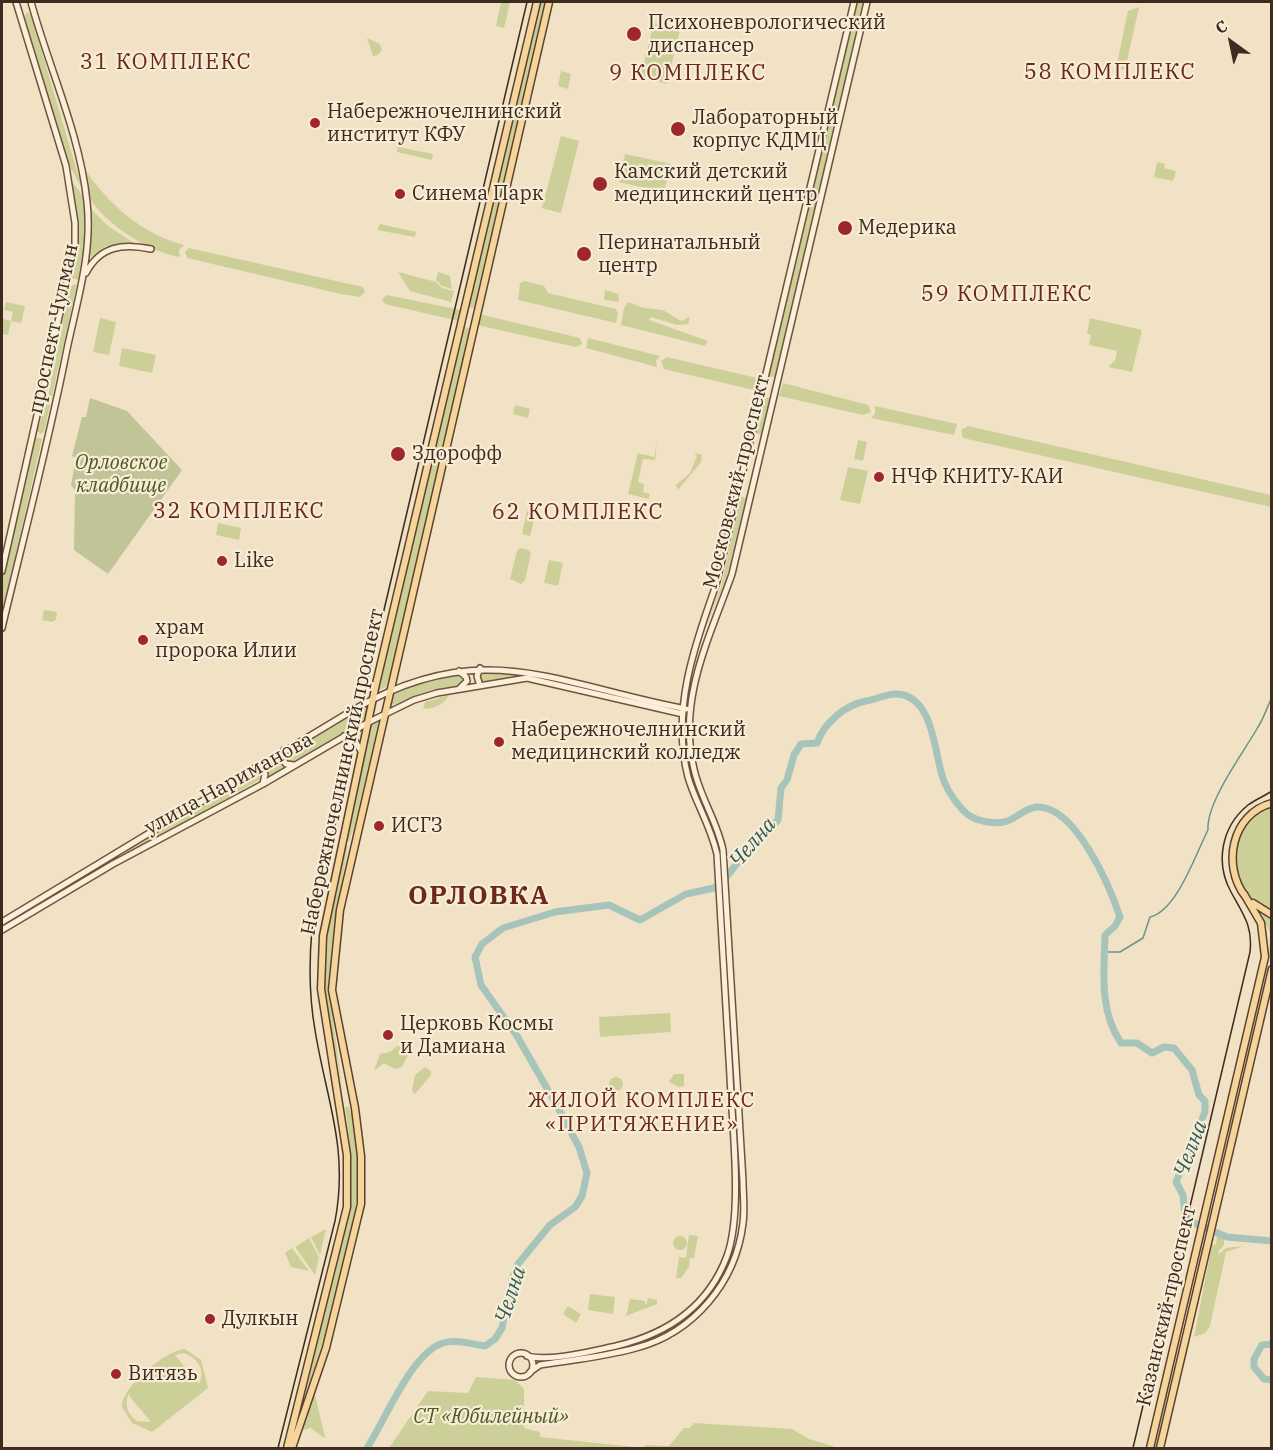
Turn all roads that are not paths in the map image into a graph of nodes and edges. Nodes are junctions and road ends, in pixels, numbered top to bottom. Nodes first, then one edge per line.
1 (16, 2) edge
2 (31, 2) edge
3 (537, 2) edge
4 (549, 2) edge
5 (854, 2) edge
6 (867, 2) edge
7 (33, 12) junction
8 (20, 17) junction
9 (151, 249) dead end
10 (84, 277) junction
11 (68, 284) junction
12 (82, 286) junction
13 (35, 429) junction
14 (47, 434) junction
15 (751, 441) junction
16 (762, 444) junction
17 (740, 485) junction
18 (753, 485) junction
19 (2, 570) edge
20 (2, 628) edge
21 (480, 668) junction
22 (458, 671) junction
23 (393, 675) junction
24 (406, 684) junction
25 (480, 686) junction
26 (459, 689) junction
27 (390, 690) junction
28 (374, 698) junction
29 (682, 711) junction
30 (385, 713) junction
31 (690, 713) junction
32 (369, 722) junction
33 (344, 736) junction
34 (284, 750) junction
35 (361, 751) junction
36 (295, 765) junction
37 (253, 769) junction
38 (263, 784) junction
39 (1270, 804) edge
40 (340, 851) junction
41 (353, 854) junction
42 (1244, 894) junction
43 (723, 904) junction
44 (1272, 915) edge
45 (2, 922) edge
46 (2, 930) edge
47 (1272, 969) edge
48 (351, 1084) junction
49 (337, 1088) junction
50 (355, 1108) junction
51 (341, 1112) junction
52 (1192, 1271) junction
53 (1199, 1273) junction
54 (527, 1356) junction
55 (530, 1371) junction
56 (287, 1449) edge
57 (292, 1449) edge
58 (1150, 1449) edge
59 (1160, 1449) edge

1 - 8 main road, проспект Чулман
2 - 7 main road, проспект Чулман
3 - 28 main road, Набережночелнинский проспект
4 - 23 main road, Набережночелнинский проспект
5 - 15 main road, Московский проспект
6 - 16 main road, Московский проспект
7 - 8 main road
7 - 10 main road, проспект Чулман
8 - 11 main road, проспект Чулман
9 - 10 main road
10 - 12 main road, проспект Чулман
11 - 12 main road
11 - 13 main road, проспект Чулман
12 - 14 main road, проспект Чулман
13 - 14 main road
13 - 19 main road, проспект Чулман
14 - 20 main road, проспект Чулман
15 - 16 main road
15 - 17 main road, Московский проспект
16 - 18 main road, Московский проспект
17 - 18 main road
17 - 29 main road, Московский проспект
18 - 31 main road, Московский проспект
21 - 22 main road, улица Нариманова
21 - 25 main road
21 - 29 main road, улица Нариманова
22 - 24 main road, улица Нариманова
22 - 26 main road
23 - 24 main road
23 - 27 main road, Набережночелнинский проспект
24 - 27 main road, улица Нариманова
25 - 26 main road, улица Нариманова
25 - 29 main road, улица Нариманова
26 - 30 main road, улица Нариманова
27 - 28 main road, улица Нариманова
27 - 30 main road, Набережночелнинский проспект
28 - 32 main road, Набережночелнинский проспект
28 - 34 main road, улица Нариманова
29 - 31 main road
29 - 43 main road, Московский проспект
30 - 32 main road, улица Нариманова
30 - 41 main road, Набережночелнинский проспект
31 - 43 main road, Московский проспект
32 - 33 main road, улица Нариманова
32 - 35 main road, Набережночелнинский проспект
33 - 35 main road
33 - 36 main road, улица Нариманова
34 - 36 main road
34 - 37 main road, улица Нариманова
35 - 40 main road, Набережночелнинский проспект
36 - 38 main road, улица Нариманова
37 - 38 main road
37 - 45 main road, улица Нариманова
38 - 46 main road, улица Нариманова
39 - 42 main road, Казанский проспект
40 - 41 main road
40 - 49 main road, Набережночелнинский проспект
41 - 48 main road, Набережночелнинский проспект
42 - 44 main road
42 - 52 main road, Казанский проспект
43 - 54 main road, Московский проспект
43 - 55 main road, Московский проспект
47 - 53 main road, Казанский проспект
48 - 49 main road
48 - 50 main road, Набережночелнинский проспект
49 - 51 main road, Набережночелнинский проспект
50 - 51 main road
50 - 57 main road, Набережночелнинский проспект
51 - 56 main road, Набережночелнинский проспект
52 - 53 main road
52 - 58 main road, Казанский проспект
53 - 59 main road, Казанский проспект
54 - 55 main road
54 - 55 main road

